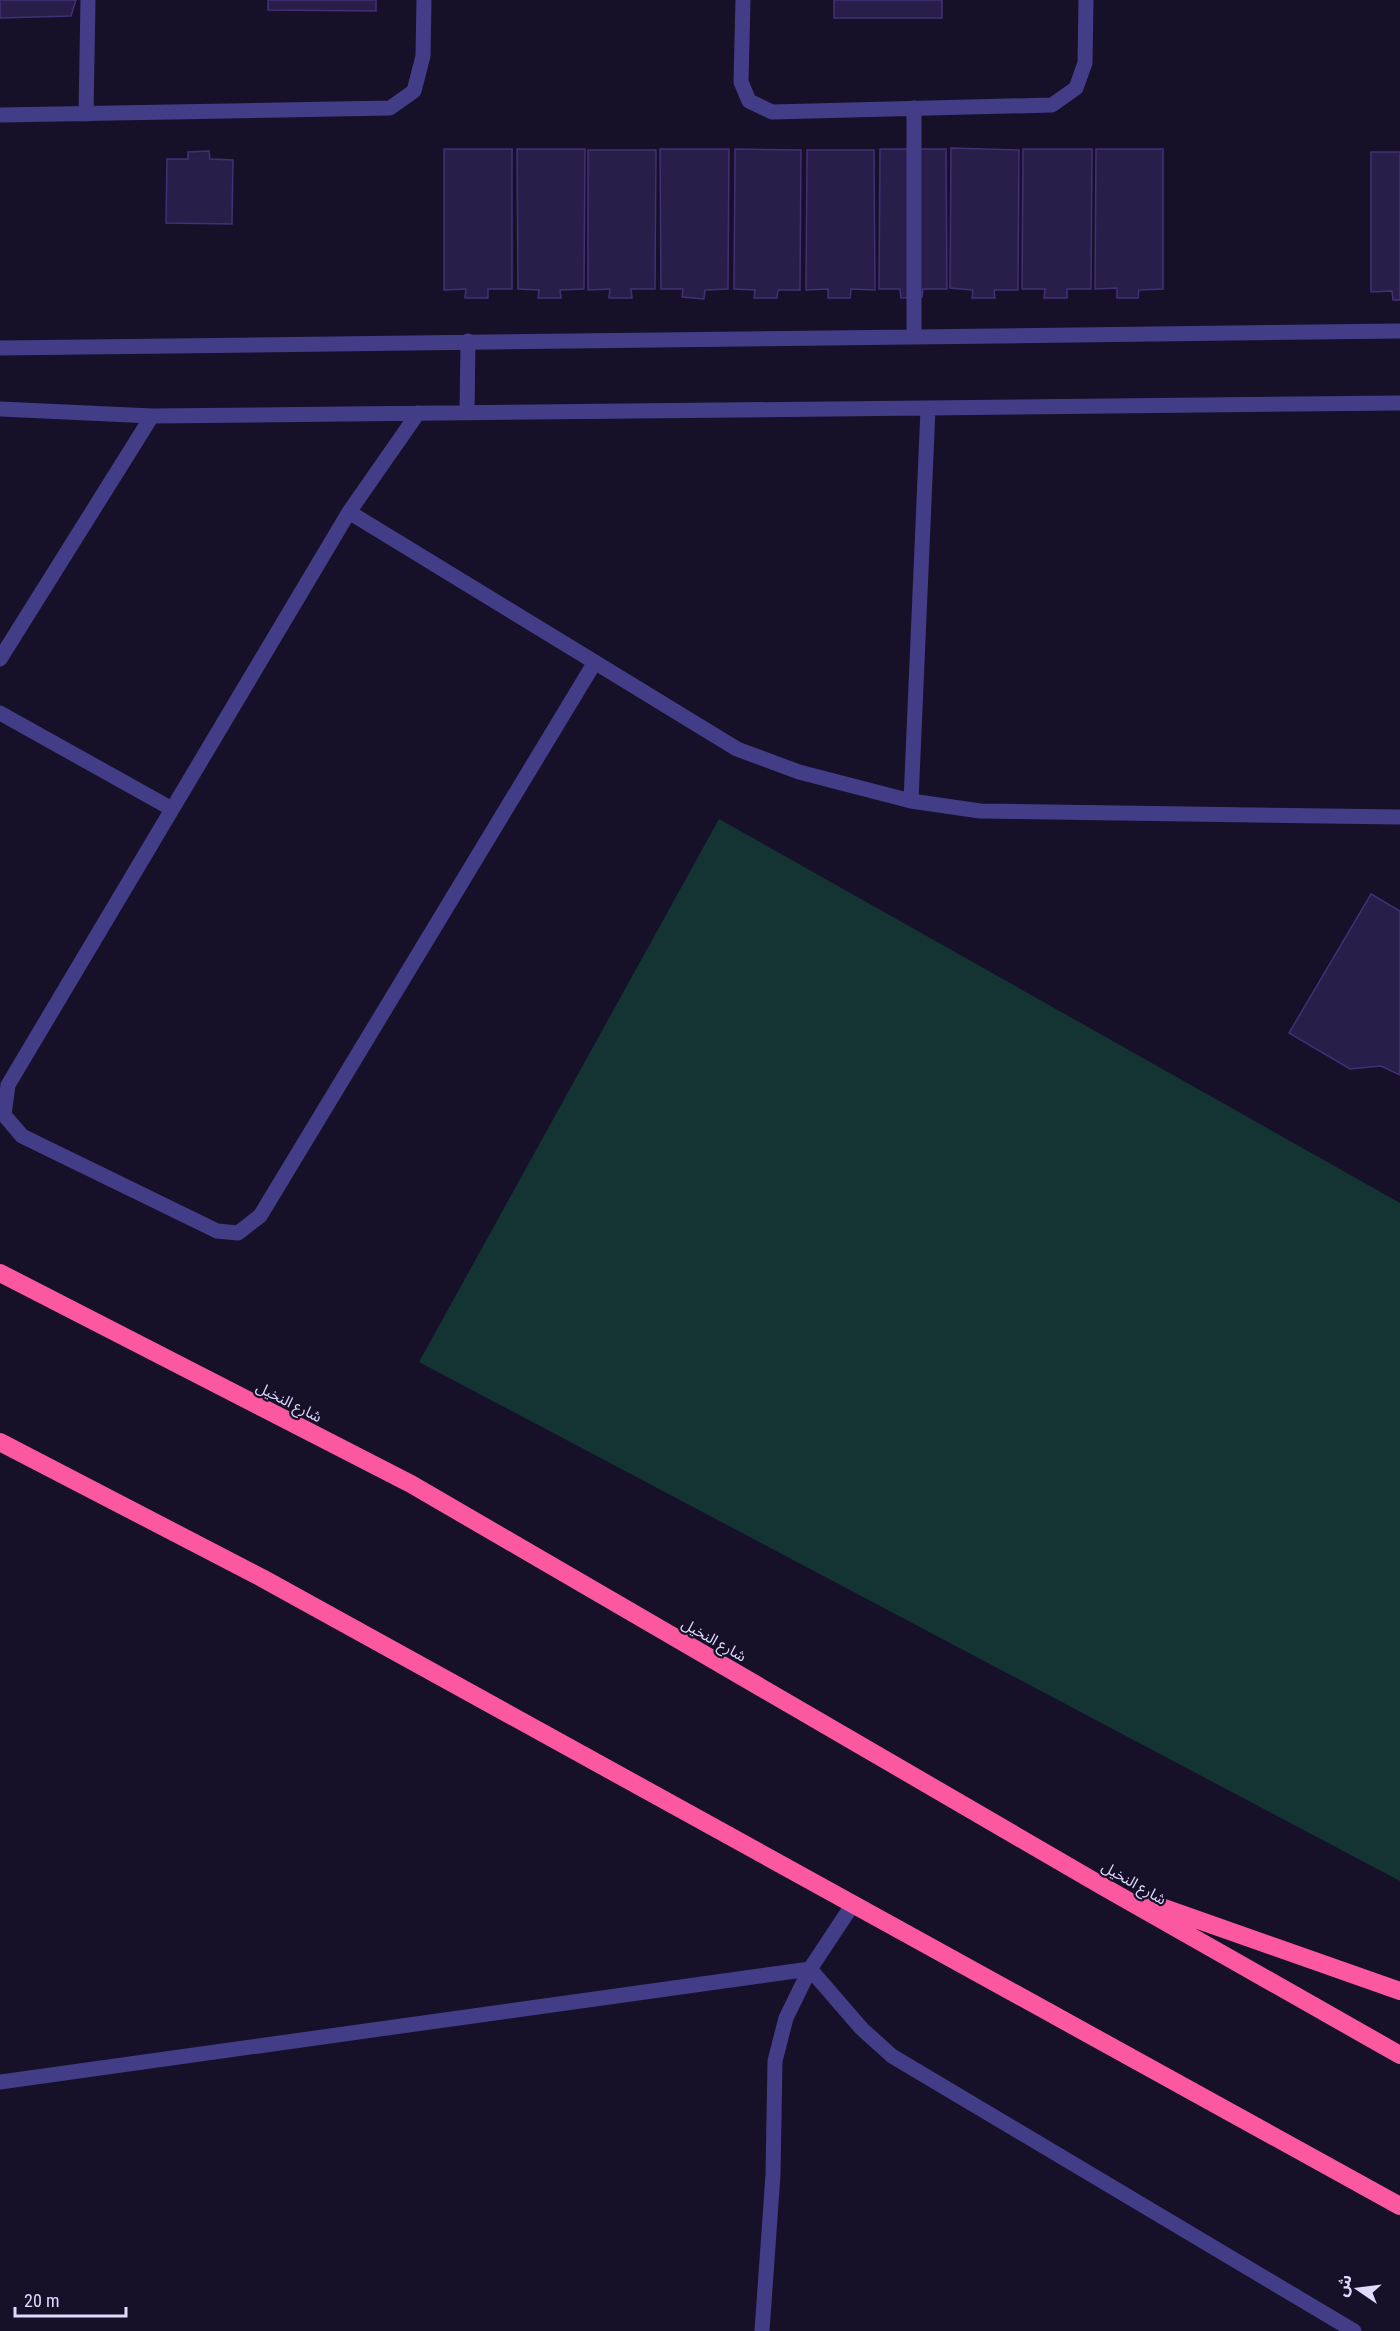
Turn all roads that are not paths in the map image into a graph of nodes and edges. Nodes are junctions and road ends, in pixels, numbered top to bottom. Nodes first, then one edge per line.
1 (88, 0) edge
2 (424, 0) edge
3 (742, 0) edge
4 (1086, 0) edge
5 (914, 108) junction
6 (86, 114) junction
7 (0, 116) edge
8 (1400, 331) edge
9 (914, 336) junction
10 (468, 341) junction
11 (0, 348) edge
12 (1400, 403) edge
13 (0, 409) edge
14 (928, 409) junction
15 (467, 412) junction
16 (418, 413) junction
17 (152, 416) junction
18 (349, 512) junction
19 (0, 659) edge
20 (595, 662) junction
21 (0, 713) edge
22 (911, 801) junction
23 (172, 808) junction
24 (1400, 817) edge
25 (0, 1273) edge
26 (0, 1442) edge
27 (1104, 1887) junction
28 (853, 1904) junction
29 (810, 1969) junction
30 (1400, 1991) edge
31 (1400, 2055) edge
32 (0, 2082) edge
33 (1400, 2206) edge
34 (762, 2331) edge
35 (1354, 2331) edge

1 - 6 street
2 - 6 street
3 - 5 street
4 - 5 street
5 - 9 street
6 - 7 street
8 - 9 street
9 - 10 street
10 - 11 street
10 - 15 street
12 - 14 street
13 - 17 street
14 - 15 street
14 - 22 street
15 - 16 street
16 - 17 street
16 - 18 street
17 - 19 street
18 - 20 street
18 - 23 street
20 - 22 street
20 - 23 street
21 - 23 street
22 - 24 street
25 - 27 highway, شارع النخيل
26 - 28 highway
27 - 30 highway
27 - 31 highway, شارع النخيل
28 - 29 street
28 - 33 highway
29 - 32 street
29 - 34 street
29 - 35 street

